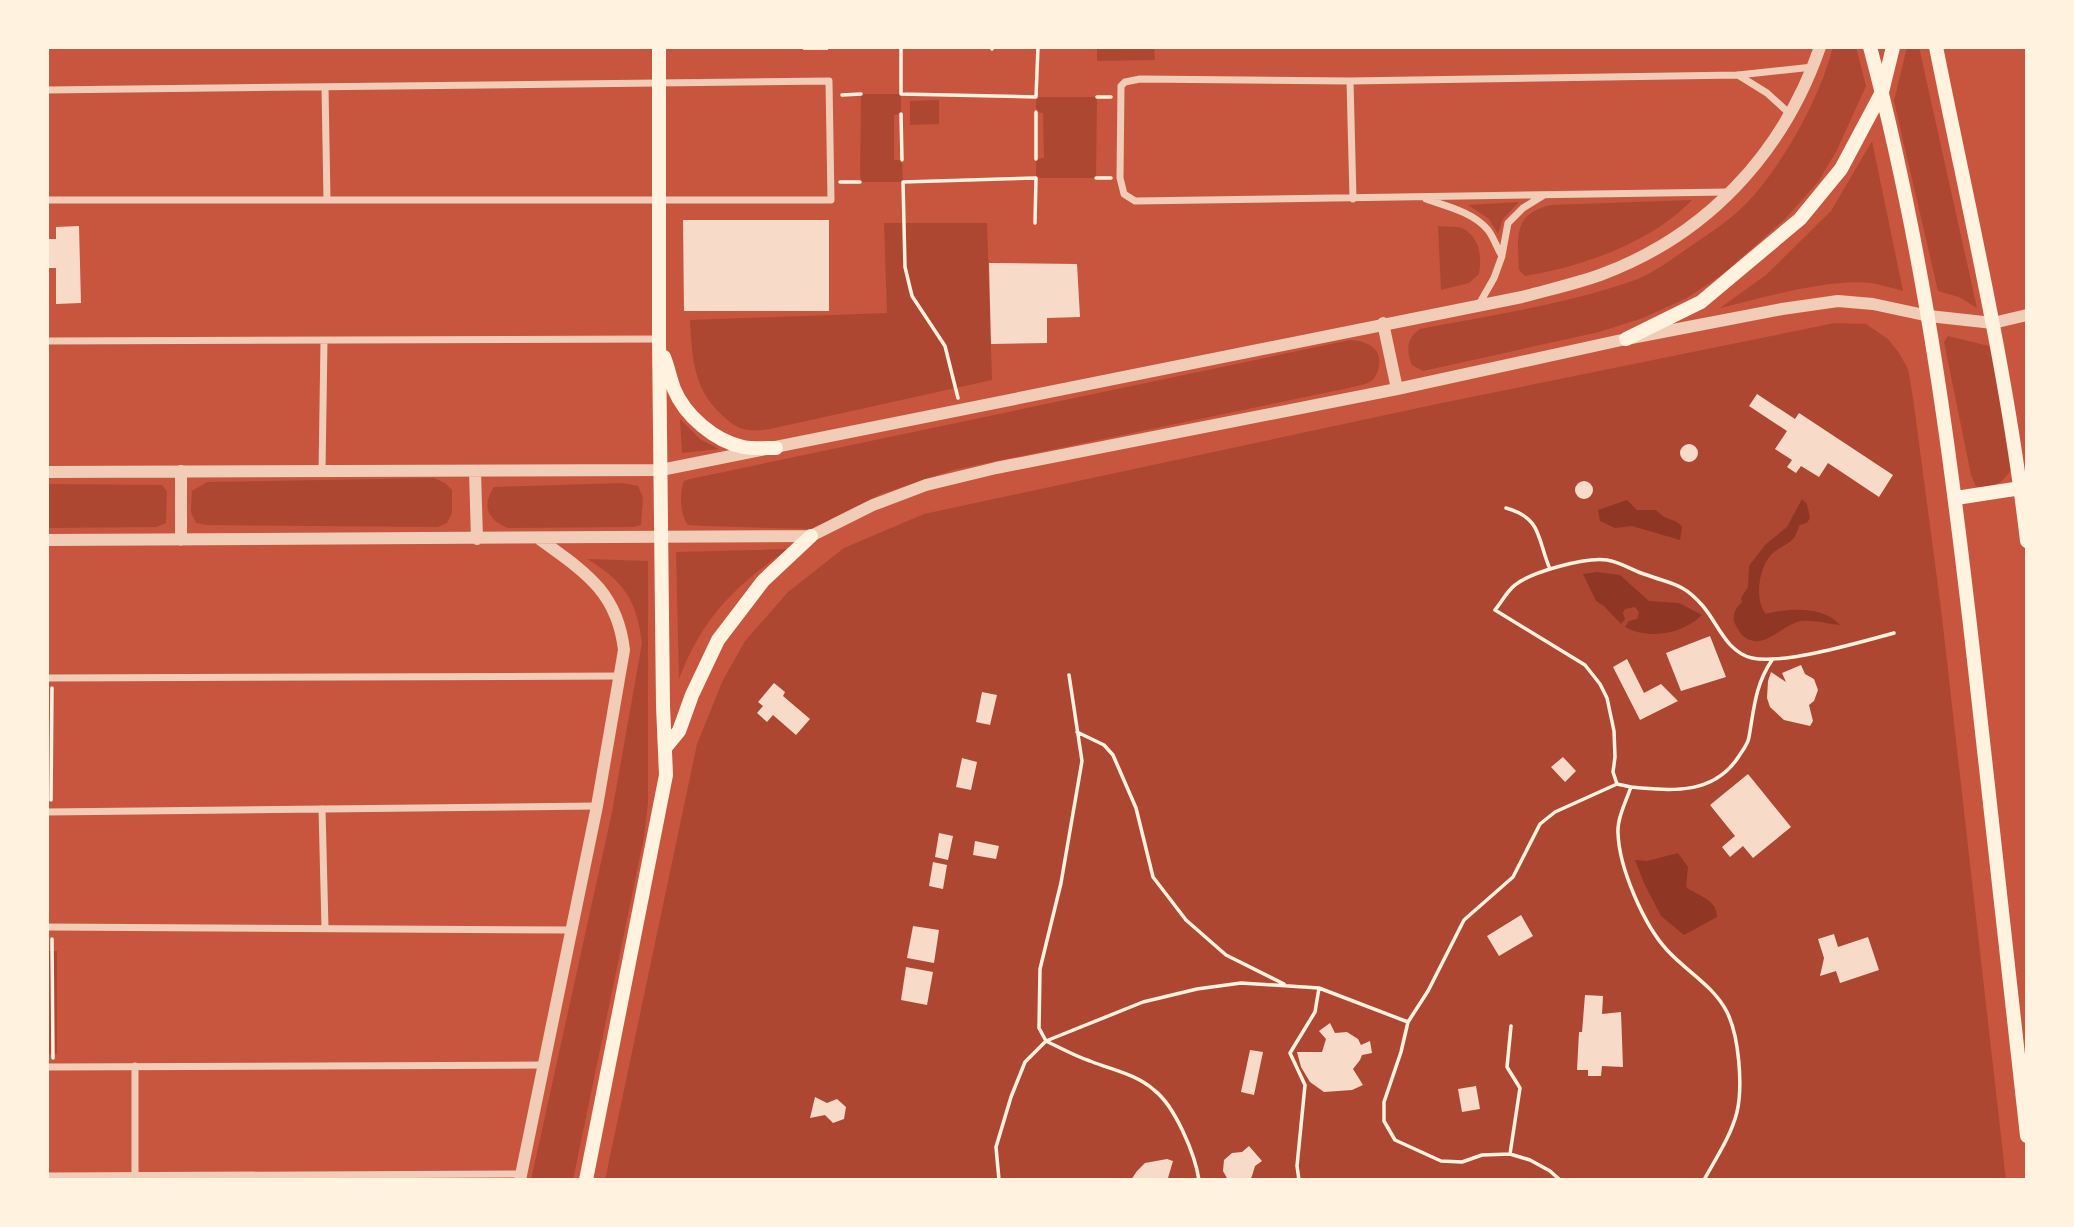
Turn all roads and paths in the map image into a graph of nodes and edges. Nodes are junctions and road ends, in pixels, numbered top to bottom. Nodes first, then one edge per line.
1 (659, 47) edge
2 (1038, 47) edge
3 (1820, 47) edge
4 (1870, 47) edge
5 (1893, 47) edge
6 (1936, 47) edge
7 (901, 49) dead end
8 (1814, 67) junction
9 (1738, 75) junction
10 (1350, 81) junction
11 (659, 83) junction
12 (325, 87) junction
13 (47, 90) edge
14 (1882, 92) junction
15 (861, 94) dead end
16 (829, 96) junction
17 (1036, 112) dead end
18 (901, 114) dead end
19 (1791, 115) junction
20 (1036, 159) dead end
21 (902, 160) dead end
22 (860, 182) dead end
23 (831, 183) junction
24 (1732, 192) junction
25 (1544, 195) junction
26 (1422, 198) junction
27 (1353, 199) junction
28 (47, 200) edge
29 (327, 200) junction
30 (660, 200) junction
31 (1035, 223) dead end
32 (1502, 256) junction
33 (1478, 306) junction
34 (1929, 316) junction
35 (2027, 316) edge
36 (1383, 323) junction
37 (1993, 323) junction
38 (659, 339) junction
39 (1626, 339) junction
40 (47, 341) edge
41 (324, 341) junction
42 (1397, 389) junction
43 (960, 411) junction
44 (776, 448) junction
45 (661, 470) junction
46 (181, 471) junction
47 (322, 471) junction
48 (475, 471) junction
49 (47, 472) edge
50 (2021, 488) junction
51 (1956, 498) junction
52 (1506, 508) dead end
53 (811, 536) junction
54 (538, 538) junction
55 (661, 538) junction
56 (477, 539) junction
57 (47, 540) edge
58 (181, 540) junction
59 (2027, 541) edge
60 (1550, 569) junction
61 (1894, 634) dead end
62 (1772, 660) junction
63 (1069, 675) dead end
64 (620, 676) junction
65 (50, 678) edge
66 (1077, 732) junction
67 (665, 748) junction
68 (1617, 783) junction
69 (1632, 787) junction
70 (597, 806) junction
71 (323, 809) junction
72 (49, 812) edge
73 (50, 927) edge
74 (325, 928) junction
75 (570, 930) junction
76 (1287, 986) junction
77 (1319, 988) junction
78 (1408, 1022) junction
79 (1511, 1026) dead end
80 (1046, 1041) junction
81 (2022, 1051) edge
82 (543, 1065) junction
83 (135, 1066) junction
84 (50, 1067) edge
85 (2027, 1136) edge
86 (1510, 1154) junction
87 (47, 1176) edge
88 (135, 1176) junction
89 (521, 1177) edge
90 (586, 1180) edge
91 (999, 1180) edge
92 (1199, 1180) edge
93 (1298, 1180) edge
94 (1560, 1180) edge
95 (1704, 1180) edge

1 - 11 main road
2 - 7 path
3 - 8 street
4 - 14 main road
5 - 14 main road
6 - 37 main road
8 - 9 street
8 - 19 street
9 - 10 street
9 - 19 street
10 - 27 street
10 - 27 street
11 - 12 street
11 - 16 street
11 - 30 main road
12 - 13 street
12 - 29 street
14 - 34 main road
14 - 39 main road
15 - 16 path
16 - 23 street
17 - 20 path
18 - 21 path
19 - 24 street
22 - 23 path
23 - 30 street
24 - 25 street
24 - 33 street
25 - 26 street
25 - 32 street
26 - 27 street
26 - 32 street
28 - 29 street
29 - 30 street
30 - 38 main road
31 - 43 path
32 - 33 street
33 - 36 street
34 - 37 street
34 - 39 street
34 - 51 main road
35 - 37 street
36 - 42 street
36 - 43 street
37 - 50 main road
38 - 41 street
38 - 44 main road
38 - 45 main road
39 - 42 street
40 - 41 street
41 - 47 street
42 - 53 street
43 - 44 street
44 - 45 street
45 - 48 street
45 - 55 main road
46 - 47 street
46 - 49 street
46 - 58 street
47 - 48 street
48 - 56 street
50 - 51 main road
50 - 59 main road
51 - 81 main road
52 - 60 path
53 - 55 street
53 - 67 main road
54 - 55 street
54 - 56 street
54 - 64 street
55 - 67 main road
56 - 58 street
57 - 58 street
60 - 62 path
60 - 68 path
61 - 62 path
62 - 69 path
63 - 66 path
64 - 65 street
64 - 70 street
65 - 72 path
66 - 76 path
66 - 80 path
67 - 90 main road
68 - 69 path
68 - 78 path
69 - 95 path
70 - 71 street
70 - 75 street
71 - 72 street
71 - 74 street
73 - 74 street
73 - 84 path
74 - 75 street
75 - 82 street
76 - 77 path
76 - 80 path
77 - 78 path
77 - 93 path
78 - 86 path
79 - 86 path
80 - 91 path
80 - 92 path
81 - 85 main road
82 - 83 street
82 - 89 street
83 - 84 street
83 - 88 street
86 - 94 path
87 - 88 street
88 - 89 street

